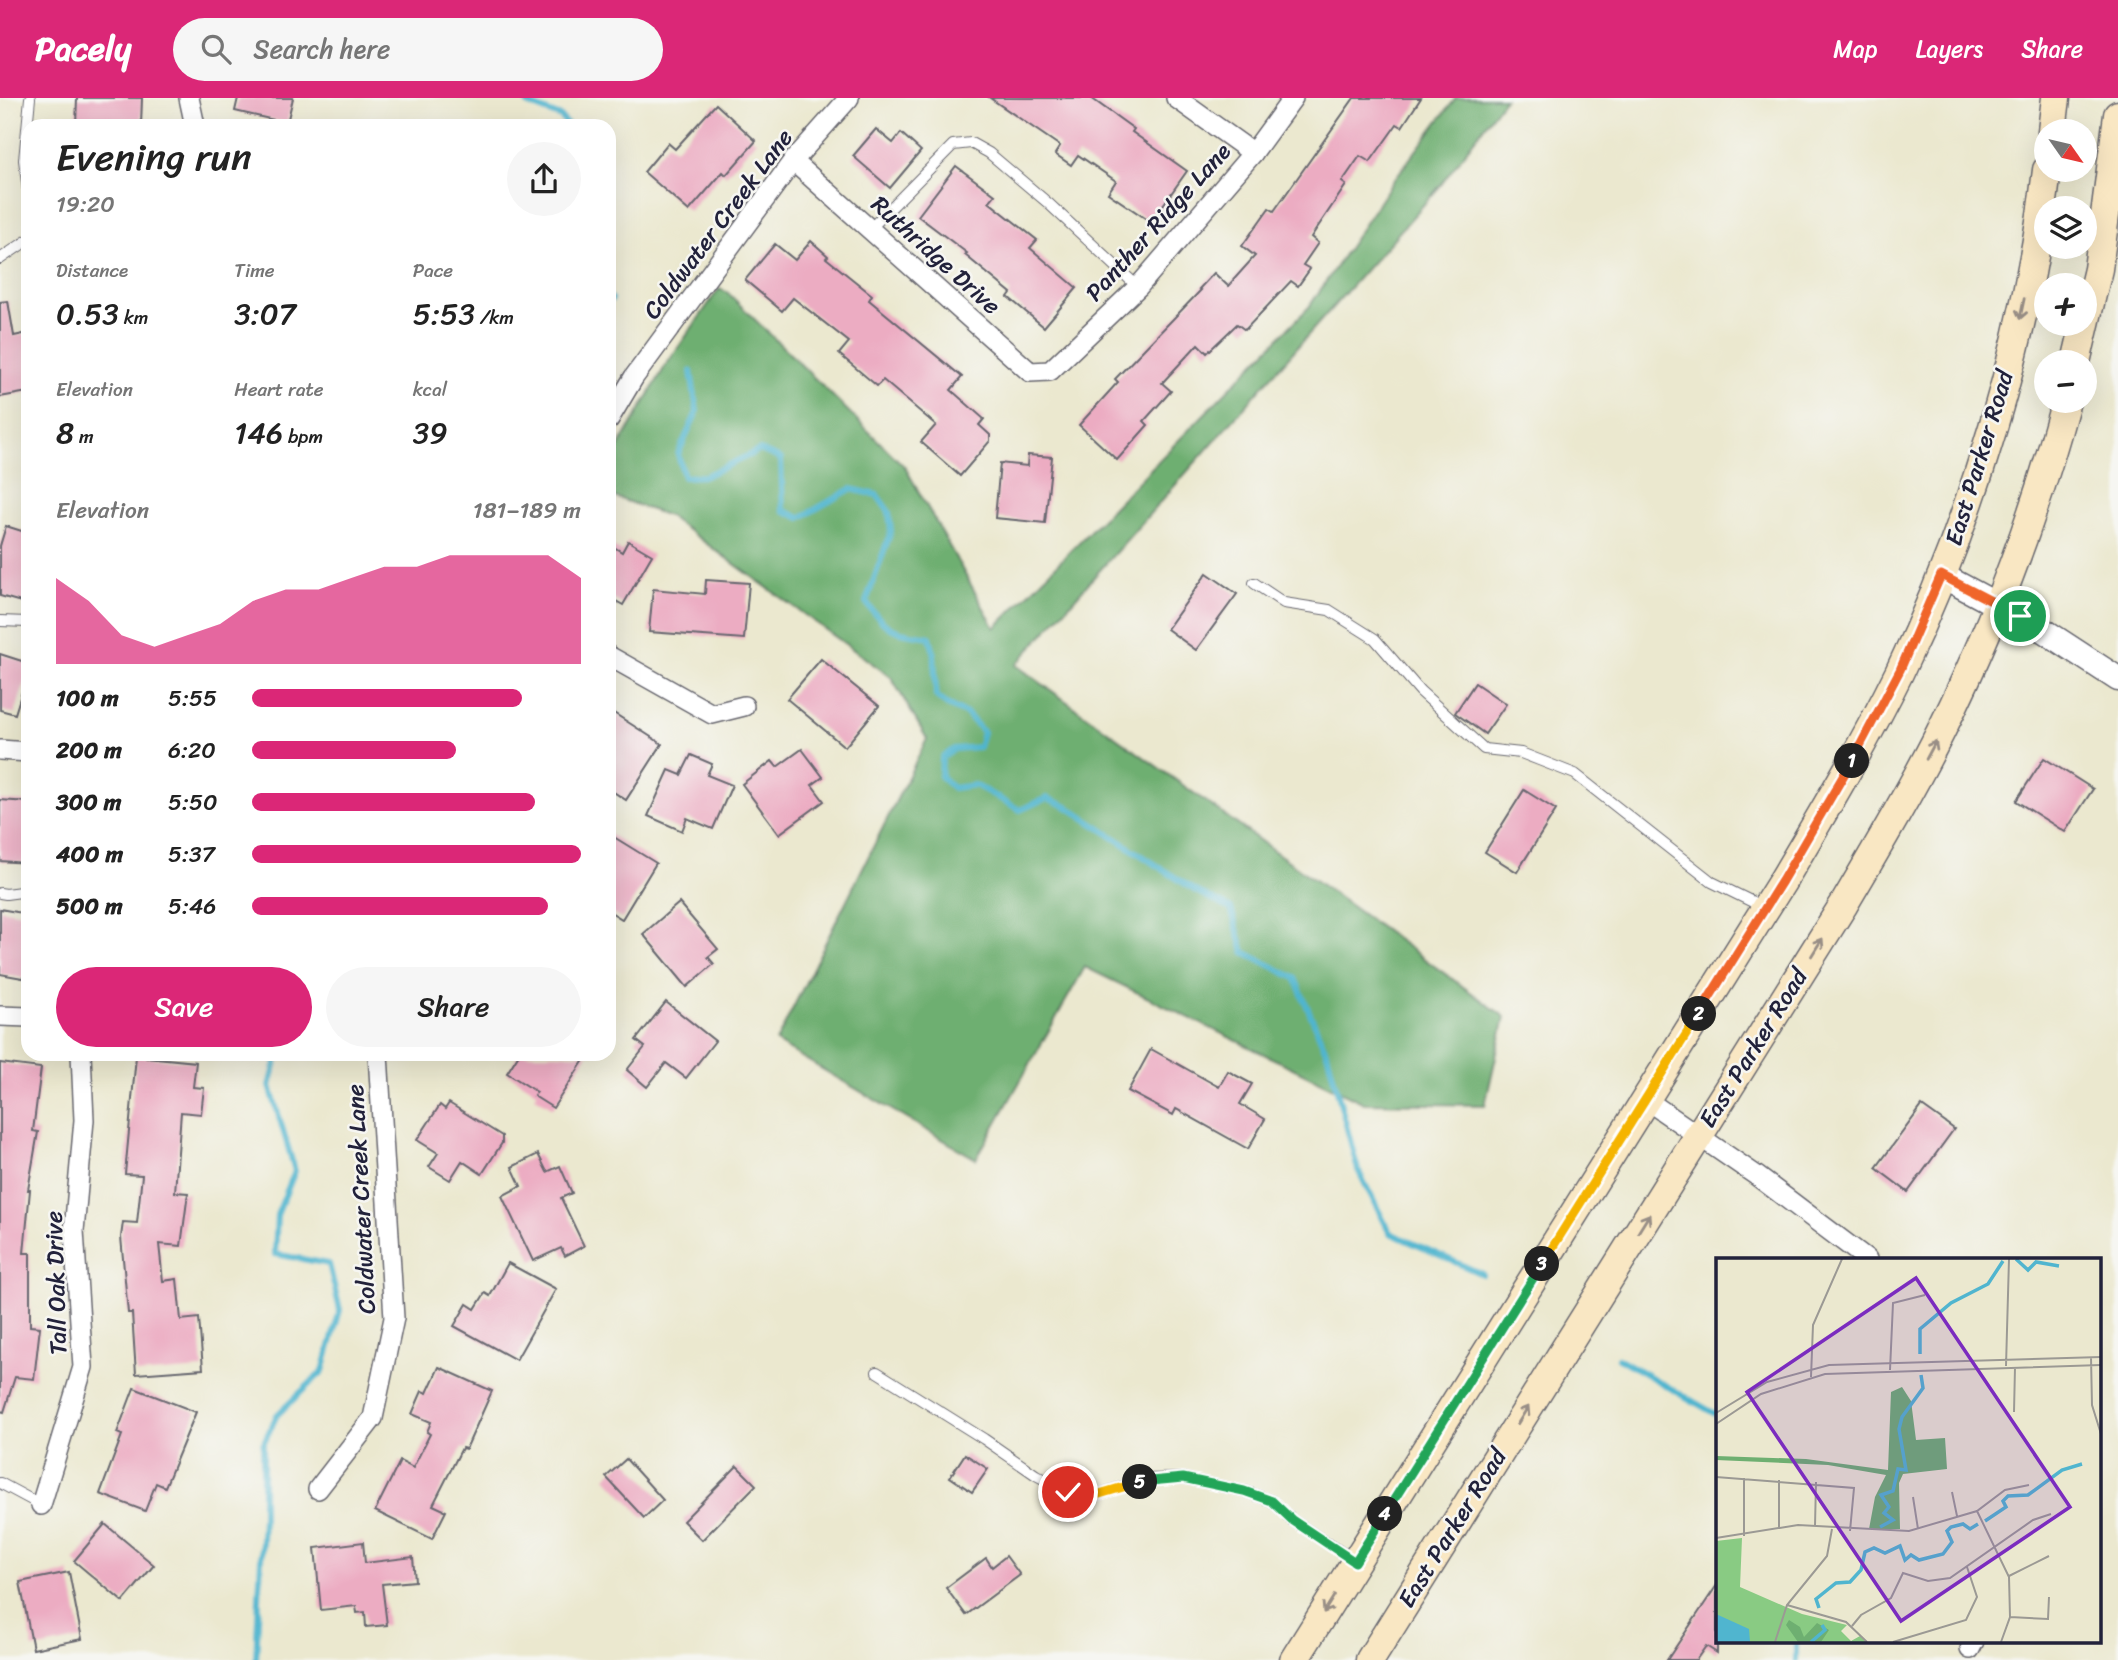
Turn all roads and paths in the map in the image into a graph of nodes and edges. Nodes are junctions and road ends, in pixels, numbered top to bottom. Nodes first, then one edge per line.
1 (30, 98) edge
2 (189, 98) edge
3 (849, 98) edge
4 (1176, 98) edge
5 (1293, 98) edge
6 (2056, 98) edge
7 (2118, 115) edge
8 (28, 119) edge
9 (194, 119) edge
10 (2053, 119) edge
11 (1253, 153) junction
12 (793, 161) junction
13 (2045, 182) edge
14 (870, 229) junction
15 (21, 245) edge
16 (0, 259) edge
17 (1138, 287) junction
18 (2079, 350) edge
19 (1050, 371) joint
20 (616, 407) edge
21 (2063, 413) edge
22 (1941, 575) junction
23 (1254, 583) dead end
24 (1998, 605) junction
25 (0, 621) edge
26 (21, 622) edge
27 (616, 660) edge
28 (2118, 679) edge
29 (744, 706) dead end
30 (0, 750) edge
31 (21, 752) edge
32 (21, 892) edge
33 (0, 893) edge
34 (1765, 908) junction
35 (0, 1016) edge
36 (21, 1017) edge
37 (81, 1061) edge
38 (378, 1061) edge
39 (1646, 1099) junction
40 (1699, 1136) junction
41 (1866, 1258) edge
42 (877, 1372) dead end
43 (0, 1483) edge
44 (318, 1489) dead end
45 (41, 1504) joint
46 (1355, 1562) junction
47 (1294, 1660) edge
48 (1370, 1660) edge

1 - 8 lane
2 - 9 street
3 - 12 street, Coldwater Creek Lane
4 - 11 street
5 - 11 street, Panther Ridge Lane
6 - 10 main road
7 - 18 main road
11 - 17 street, Panther Ridge Lane
12 - 14 street, Ruthridge Drive
12 - 20 street, Coldwater Creek Lane
13 -> 22 main road, East Parker Road
14 - 17 lane
14 - 19 street, Ruthridge Drive
15 - 16 lane
17 - 19 street, Panther Ridge Lane
21 - 24 main road, East Parker Road
22 - 24 street
22 - 34 main road, East Parker Road
23 - 34 lane
24 - 28 street
40 -> 24 main road, East Parker Road
25 - 26 lane
27 - 29 street
30 - 31 street
32 - 33 lane
34 - 39 main road, East Parker Road
35 - 36 street
37 - 45 street, Tall Oak Drive
38 - 44 street, Coldwater Creek Lane
39 - 40 street
39 - 46 main road, East Parker Road
40 - 41 street
48 -> 40 main road, East Parker Road
42 - 46 lane
43 - 45 lane
46 -> 47 main road, East Parker Road

